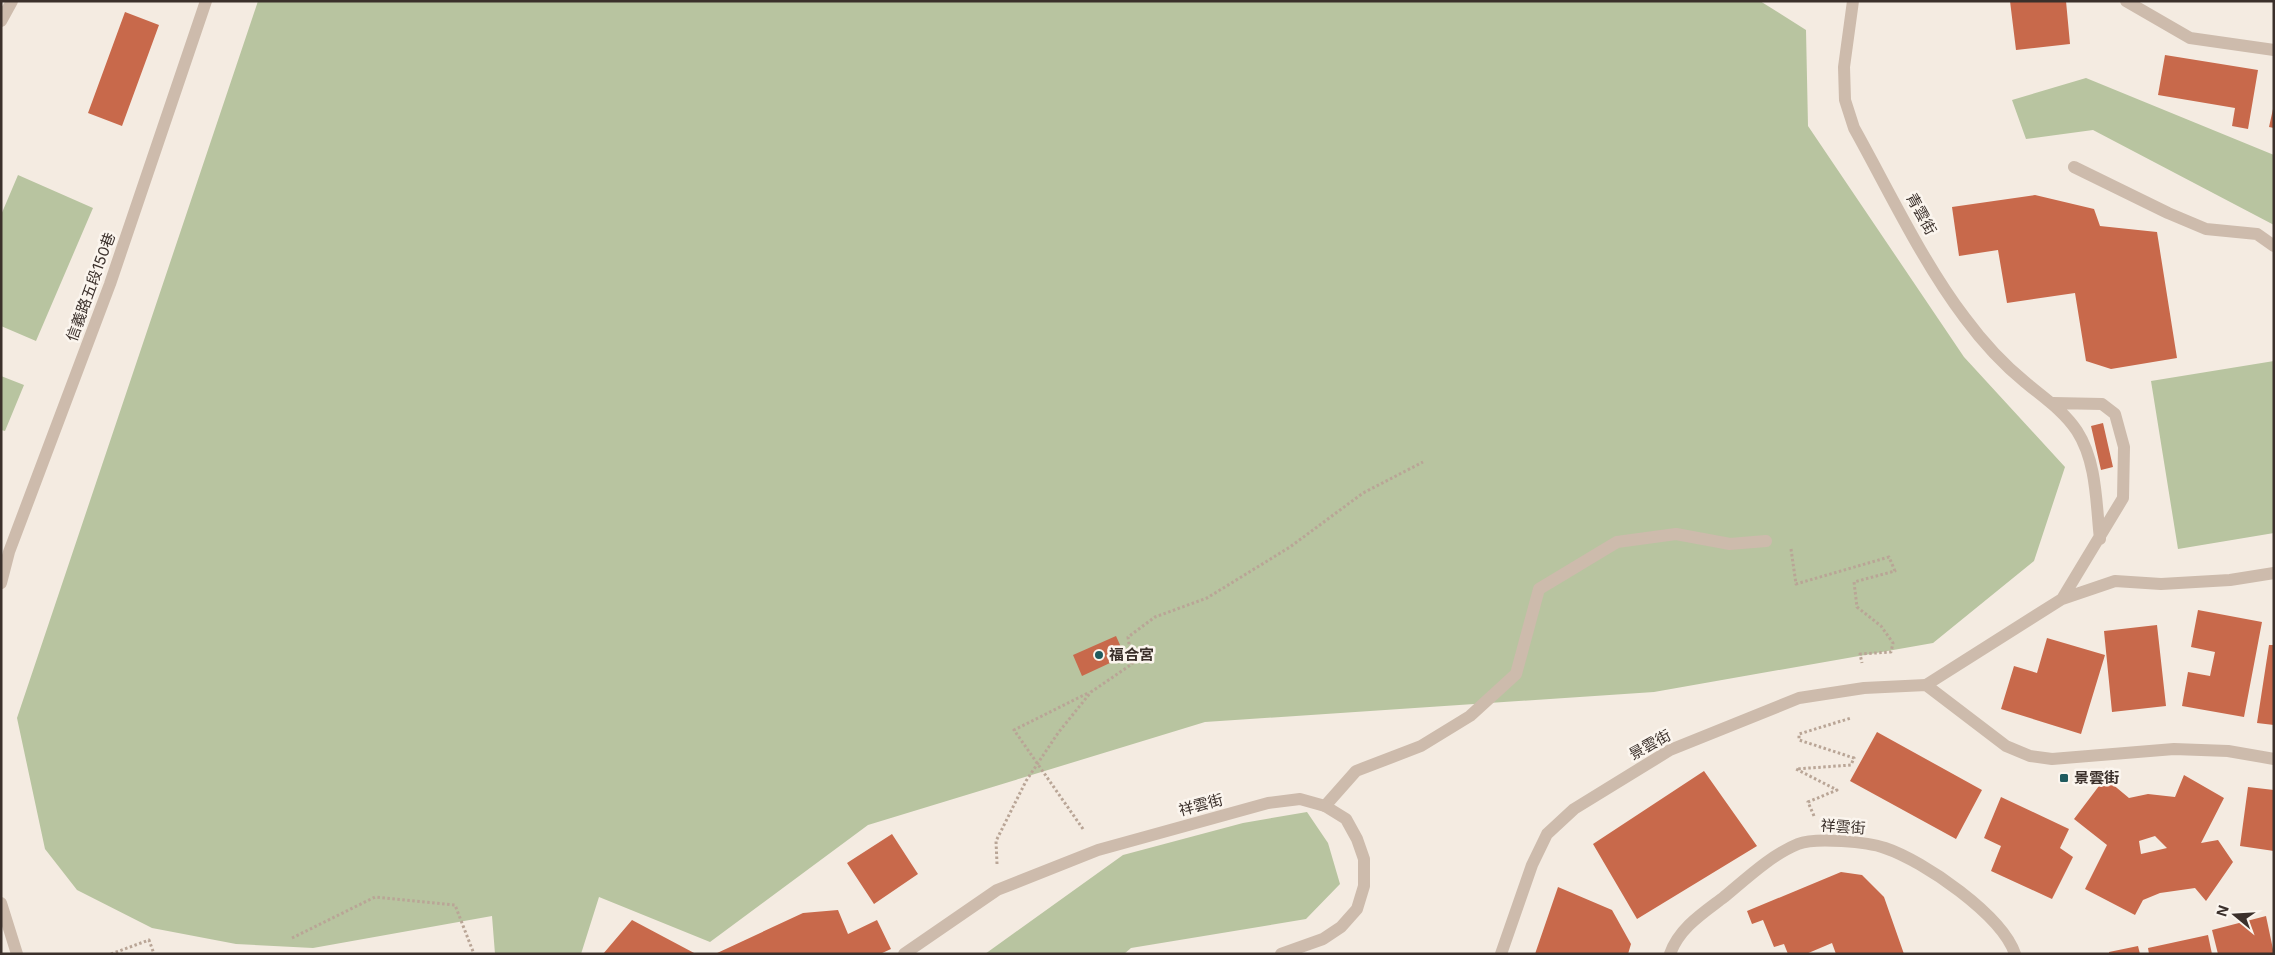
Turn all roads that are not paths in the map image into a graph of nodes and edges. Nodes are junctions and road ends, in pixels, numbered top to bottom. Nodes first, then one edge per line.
1 (12, 1) edge
2 (206, 1) edge
3 (1853, 1) edge
4 (2126, 1) edge
5 (1, 21) edge
6 (2274, 50) edge
7 (2074, 167) dead end
8 (2274, 246) edge
9 (2053, 404) junction
10 (2100, 539) junction
11 (1766, 541) dead end
12 (2274, 573) edge
13 (1, 583) edge
14 (2062, 599) junction
15 (1926, 686) junction
16 (2274, 759) edge
17 (1325, 806) junction
18 (1, 903) edge
19 (16, 954) edge
20 (904, 954) edge
21 (1281, 954) edge
22 (1501, 954) edge
23 (1670, 954) edge
24 (2015, 954) edge

1 - 5 street
2 - 13 street, 信義路五段150巷
3 - 9 street, 青雲街
4 - 6 street
7 - 8 street
9 - 10 street, 青雲街
9 - 10 street
10 - 14 street
11 - 17 street
12 - 14 street
14 - 15 street
15 - 16 street
15 - 22 street, 景雲街
17 - 20 street, 祥雲街
17 - 21 street, 祥雲街
18 - 19 street
23 - 24 street, 祥雲街

